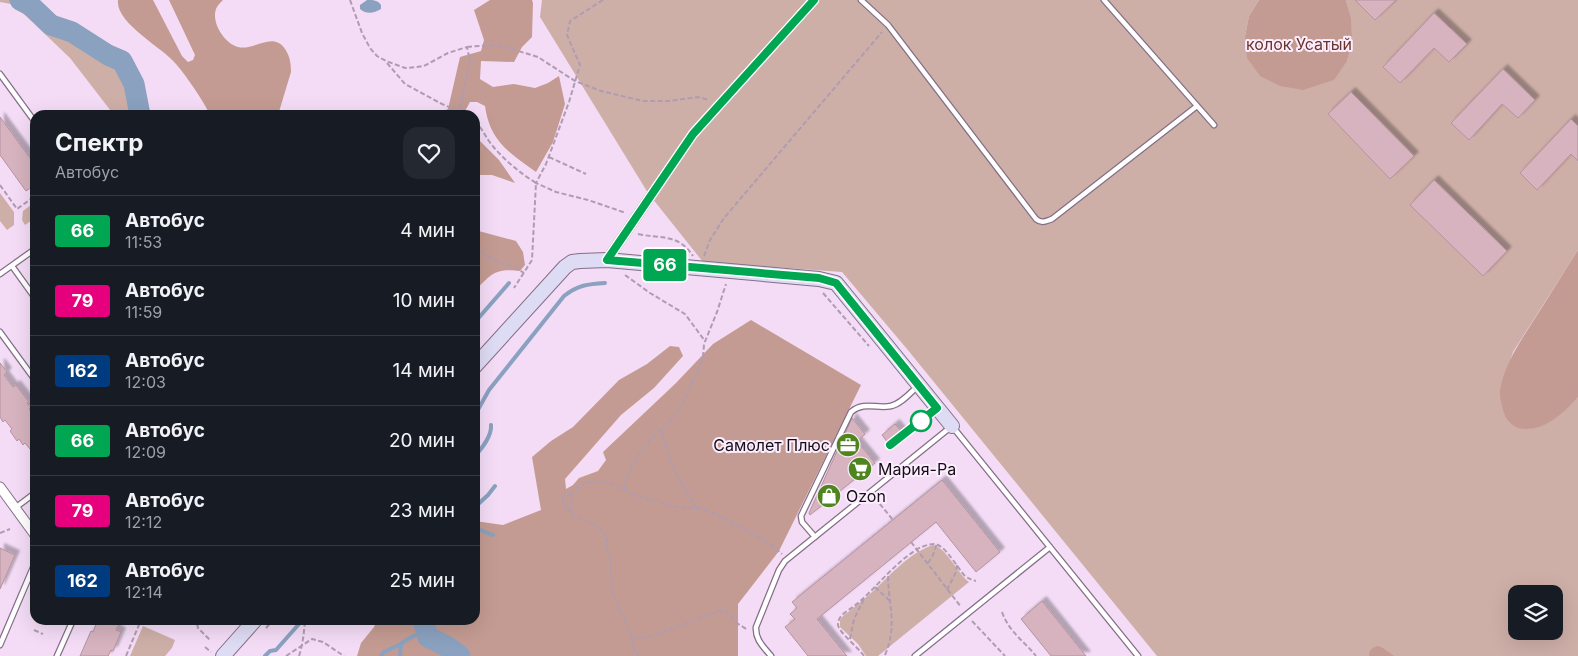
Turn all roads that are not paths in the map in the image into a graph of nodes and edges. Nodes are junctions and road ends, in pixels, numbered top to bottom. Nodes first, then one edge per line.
1 (814, 0) edge
2 (861, 0) edge
3 (1104, 0) edge
4 (0, 74) edge
5 (1197, 106) junction
6 (30, 115) edge
7 (1214, 125) dead end
8 (30, 253) edge
9 (607, 260) junction
10 (12, 266) junction
11 (0, 274) edge
12 (30, 291) edge
13 (0, 332) edge
14 (480, 360) edge
15 (30, 373) edge
16 (919, 385) junction
17 (937, 408) junction
18 (952, 426) junction
19 (890, 445) dead end
20 (0, 487) edge
21 (30, 497) edge
22 (15, 508) junction
23 (30, 528) edge
24 (815, 537) junction
25 (1050, 547) junction
26 (30, 575) edge
27 (71, 625) edge
28 (251, 625) edge
29 (0, 645) edge
30 (57, 656) edge
31 (223, 656) edge
32 (771, 656) edge
33 (916, 656) edge
34 (1138, 656) edge

1 - 9 street
2 - 5 lane
3 - 5 lane
4 - 6 lane
5 - 7 lane
8 - 10 lane
9 - 14 street
9 - 16 street
10 - 11 lane
10 - 12 lane
13 - 15 lane
16 - 17 street
16 - 24 lane
17 - 18 street
17 - 19 lane
18 - 24 lane
18 - 25 lane
20 - 22 street
21 - 22 lane
22 - 23 street
24 - 32 lane
25 - 33 lane
25 - 34 lane
26 - 29 lane
27 - 30 lane
28 - 31 street

